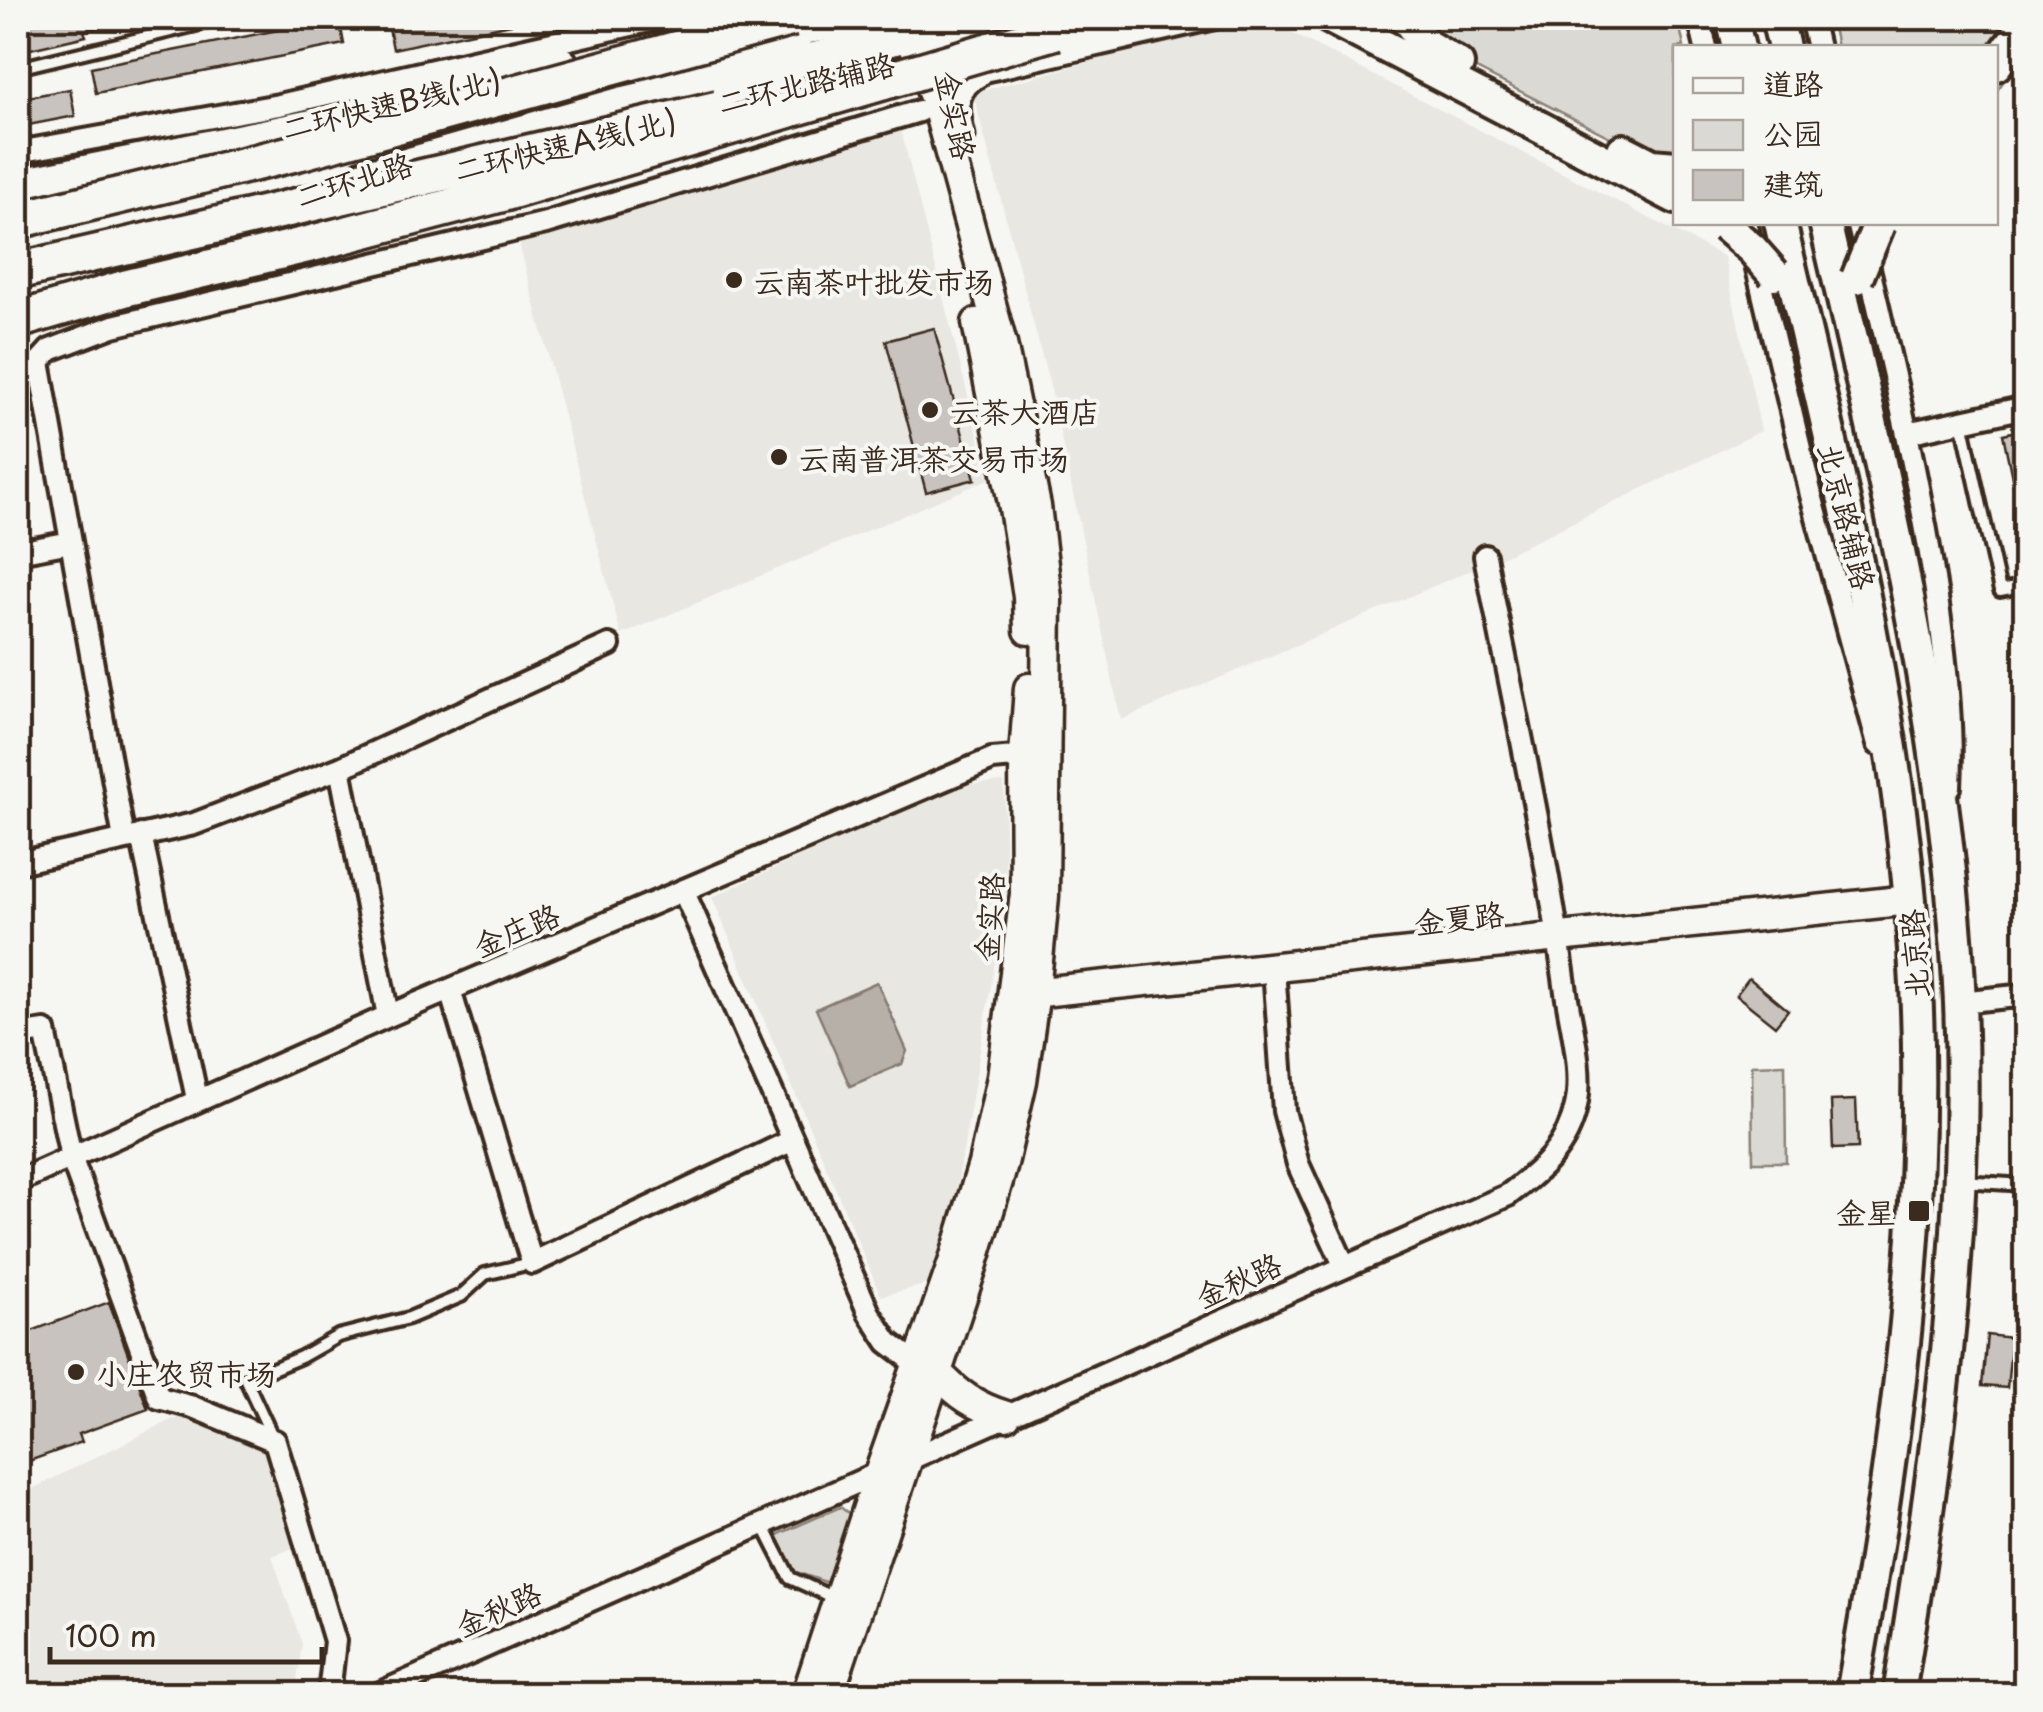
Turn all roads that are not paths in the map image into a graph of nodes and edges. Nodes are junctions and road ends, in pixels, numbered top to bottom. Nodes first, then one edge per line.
1 (226, 18) edge
2 (662, 18) edge
3 (792, 18) edge
4 (860, 18) edge
5 (986, 18) edge
6 (1112, 18) edge
7 (1214, 18) edge
8 (1330, 18) edge
9 (1406, 18) edge
10 (1699, 18) edge
11 (1732, 18) edge
12 (1811, 18) edge
13 (2008, 18) edge
14 (902, 23) edge
15 (758, 24) edge
16 (2026, 24) edge
17 (1056, 30) junction
18 (1705, 45) edge
19 (1739, 45) edge
20 (1817, 45) edge
21 (1988, 45) edge
22 (1998, 62) edge
23 (18, 68) edge
24 (667, 71) junction
25 (978, 72) junction
26 (913, 94) junction
27 (18, 152) edge
28 (1673, 167) edge
29 (18, 179) edge
30 (18, 187) edge
31 (1673, 196) edge
32 (18, 220) edge
33 (1730, 225) edge
34 (1731, 225) edge
35 (1781, 225) edge
36 (1826, 225) edge
37 (1871, 225) edge
38 (1872, 225) edge
39 (172, 235) junction
40 (18, 272) edge
41 (984, 279) junction
42 (18, 288) edge
43 (18, 320) edge
44 (40, 362) junction
45 (18, 372) edge
46 (1862, 384) junction
47 (1820, 395) junction
48 (2026, 407) edge
49 (1962, 420) junction
50 (1907, 433) junction
51 (71, 542) junction
52 (18, 552) edge
53 (1485, 556) dead end
54 (2026, 586) edge
55 (609, 645) dead end
56 (1034, 755) junction
57 (340, 768) junction
58 (1945, 817) junction
59 (1902, 822) junction
60 (133, 837) junction
61 (18, 864) edge
62 (683, 890) junction
63 (1910, 900) junction
64 (1559, 939) junction
65 (1274, 968) junction
66 (450, 990) junction
67 (1025, 994) junction
68 (2026, 995) edge
69 (1960, 1002) junction
70 (388, 1016) junction
71 (18, 1036) edge
72 (197, 1099) junction
73 (793, 1140) junction
74 (71, 1157) junction
75 (1960, 1181) junction
76 (18, 1182) edge
77 (2026, 1185) edge
78 (532, 1262) junction
79 (1344, 1265) junction
80 (927, 1367) junction
81 (1896, 1411) junction
82 (1006, 1416) junction
83 (1940, 1416) junction
84 (275, 1442) junction
85 (892, 1467) junction
86 (763, 1524) junction
87 (1878, 1547) junction
88 (1922, 1554) junction
89 (840, 1600) junction
90 (2026, 1691) edge
91 (329, 1694) edge
92 (378, 1694) edge
93 (807, 1694) edge
94 (829, 1694) edge
95 (1852, 1694) edge
96 (1899, 1694) edge
97 (2016, 1694) edge

1 - 23 lane
2 - 27 street
3 - 32 highway, bridge
4 - 15 highway
5 - 14 main road, 二环北路
6 - 17 highway, 二环快速A线(北)
7 - 25 street, 二环北路辅路
8 - 31 main road
9 - 28 main road
10 - 18 street
11 - 19 main road
12 - 20 street
13 - 21 main road
14 - 24 main road, 二环北路
14 - 26 street, 金实路
15 - 24 highway
15 - 29 highway, 二环快速B线(北)
16 - 22 main road
17 - 40 highway, 二环快速A线(北), bridge
17 - 43 highway, bridge
24 - 26 main road
24 - 30 highway, bridge
24 - 32 main road, 二环北路
24 - 39 main road, 二环北路
25 - 26 street, 二环北路辅路
25 - 41 street
26 - 39 street, 二环北路辅路
26 - 41 street, 金实路
26 - 44 street
26 - 56 street, 金实路
33 - 59 street, 北京路辅路
34 - 47 main road, bridge
35 - 47 main road, 北京路
36 - 46 main road, 北京路
37 - 46 main road, bridge
38 - 50 street
39 - 42 highway
41 - 56 street, 金实路
44 - 45 street
44 - 51 street
46 - 58 main road, 北京路
47 - 59 main road, 北京路
48 - 49 street
49 - 50 street
49 - 54 lane
50 - 58 street
51 - 52 street
51 - 60 street
53 - 64 street, 金秋路
55 - 57 street
56 - 62 street, 金庄路
56 - 67 street, 金实路
57 - 60 street
57 - 70 street
58 - 69 main road, 北京路
59 - 63 main road, 北京路
60 - 61 street
60 - 72 street
62 - 66 street, 金庄路
62 - 73 street
63 - 64 street, 金夏路
63 - 81 main road, 北京路
64 - 65 street, 金夏路
64 - 79 street, 金秋路
65 - 67 street, 金夏路
65 - 79 street
66 - 70 street, 金庄路
66 - 78 street
67 - 80 street, 金实路
68 - 69 street
69 - 75 main road, 北京路
70 - 72 street, 金庄路
71 - 74 street
72 - 74 street, 金庄路
73 - 78 street
73 - 80 street
74 - 76 street, 金庄路
74 - 84 street
75 - 77 lane
75 - 83 main road, 北京路
78 - 84 lane
79 - 82 street, 金秋路
80 - 82 street
80 - 85 street, 金实路
81 - 83 main road
81 - 87 main road, 北京路
82 - 85 street, 金秋路
83 - 88 main road, 北京路
84 - 91 street
85 - 86 street, 金秋路
85 - 89 street, 金实路
85 - 94 street, 金实路
86 - 89 lane
86 - 92 street, 金秋路
87 - 88 main road
87 - 95 main road, 北京路
88 - 96 main road, 北京路
89 - 93 street, 金实路
90 - 97 lane

